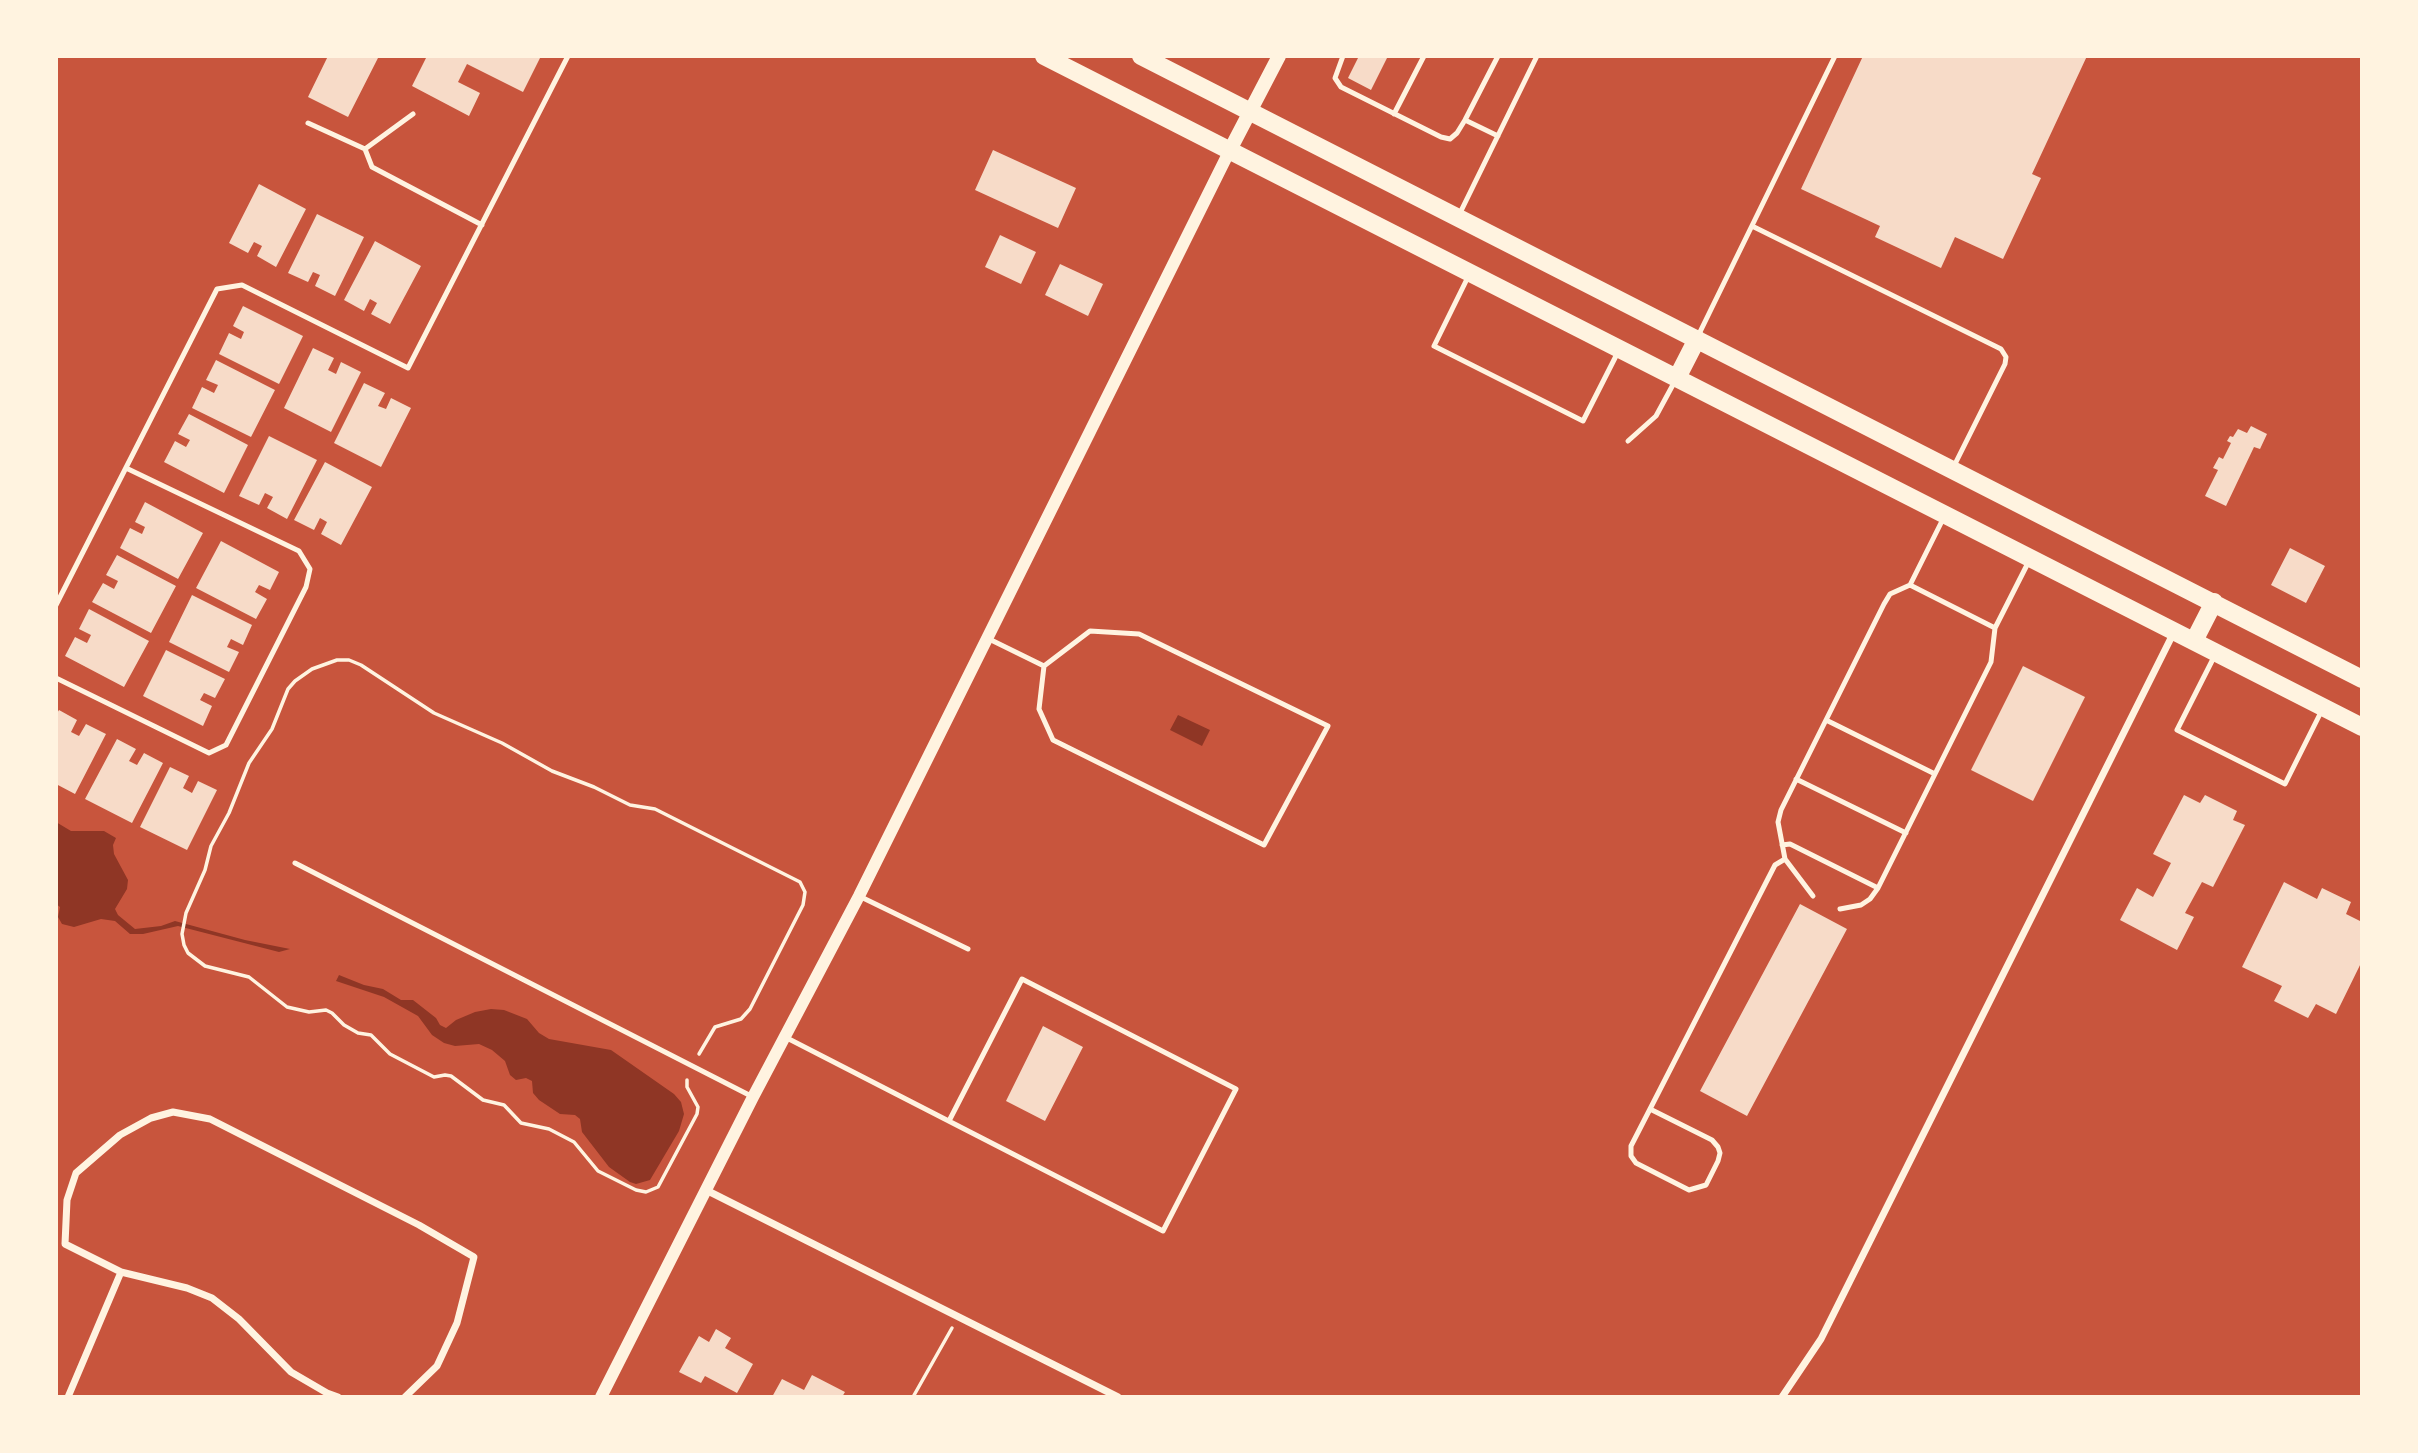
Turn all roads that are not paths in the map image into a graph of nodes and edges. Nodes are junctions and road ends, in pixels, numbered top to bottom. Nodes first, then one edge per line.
1 (568, 56) edge
2 (1044, 56) edge
3 (1142, 56) edge
4 (1279, 56) edge
5 (1343, 56) edge
6 (1424, 56) edge
7 (1498, 56) edge
8 (1537, 56) edge
9 (1835, 56) edge
10 (1250, 111) junction
11 (413, 114) dead end
12 (1394, 114) junction
13 (1465, 120) junction
14 (307, 123) dead end
15 (1498, 136) junction
16 (365, 149) junction
17 (1230, 150) junction
18 (1459, 216) junction
19 (482, 225) junction
20 (1752, 226) junction
21 (1471, 273) junction
22 (1697, 339) junction
23 (1620, 348) junction
24 (1677, 378) junction
25 (1628, 441) dead end
26 (125, 468) junction
27 (1952, 469) junction
28 (1945, 514) junction
29 (2031, 557) junction
30 (1910, 585) junction
31 (2214, 602) junction
32 (56, 605) edge
33 (1995, 628) junction
34 (2174, 631) junction
35 (987, 638) junction
36 (2194, 641) junction
37 (2217, 652) junction
38 (1044, 666) junction
39 (56, 678) edge
40 (2362, 679) edge
41 (2324, 707) junction
42 (1826, 720) junction
43 (2362, 727) edge
44 (1935, 774) junction
45 (1796, 779) junction
46 (1906, 832) junction
47 (1782, 845) junction
48 (1785, 859) junction
49 (295, 863) dead end
50 (1878, 888) junction
51 (1813, 895) dead end
52 (859, 896) junction
53 (1840, 909) dead end
54 (968, 949) dead end
55 (785, 1037) junction
56 (753, 1097) junction
57 (1650, 1109) junction
58 (949, 1121) junction
59 (706, 1190) junction
60 (121, 1272) junction
61 (68, 1397) edge
62 (338, 1397) edge
63 (405, 1397) edge
64 (601, 1397) edge
65 (1118, 1397) edge
66 (1782, 1397) edge

1 - 19 lane
2 - 17 main road
3 - 10 main road
4 - 10 main road
5 - 12 lane
6 - 12 lane
7 - 13 lane
8 - 15 lane
9 - 20 lane
10 - 17 main road
10 - 18 main road
11 - 16 lane
12 - 13 lane
13 - 15 lane
14 - 16 lane
15 - 18 lane
16 - 19 lane
17 - 21 main road
17 - 35 street
18 - 22 main road
19 - 26 lane
20 - 22 lane
20 - 27 lane
21 - 23 main road
21 - 23 lane
22 - 24 main road
22 - 27 main road
23 - 24 main road
24 - 25 lane
24 - 28 main road
26 - 32 lane
26 - 39 lane
27 - 31 main road
28 - 29 main road
28 - 30 lane
29 - 33 lane
29 - 34 main road
30 - 33 lane
30 - 42 lane
31 - 36 main road
31 - 40 main road
33 - 44 lane
34 - 36 main road
34 - 66 street
35 - 38 lane
35 - 52 street
36 - 37 main road
37 - 41 main road
37 - 41 lane
38 - 38 lane
41 - 43 main road
42 - 44 lane
42 - 45 lane
44 - 46 lane
45 - 46 lane
45 - 47 lane
46 - 50 lane
47 - 48 lane
47 - 50 lane
48 - 51 lane
48 - 57 lane
49 - 56 lane
50 - 53 lane
52 - 54 lane
52 - 55 street
55 - 56 street
55 - 58 lane
56 - 59 street
57 - 57 lane
58 - 58 lane
59 - 64 street
59 - 65 street
60 - 61 street
60 - 62 street
60 - 63 street

